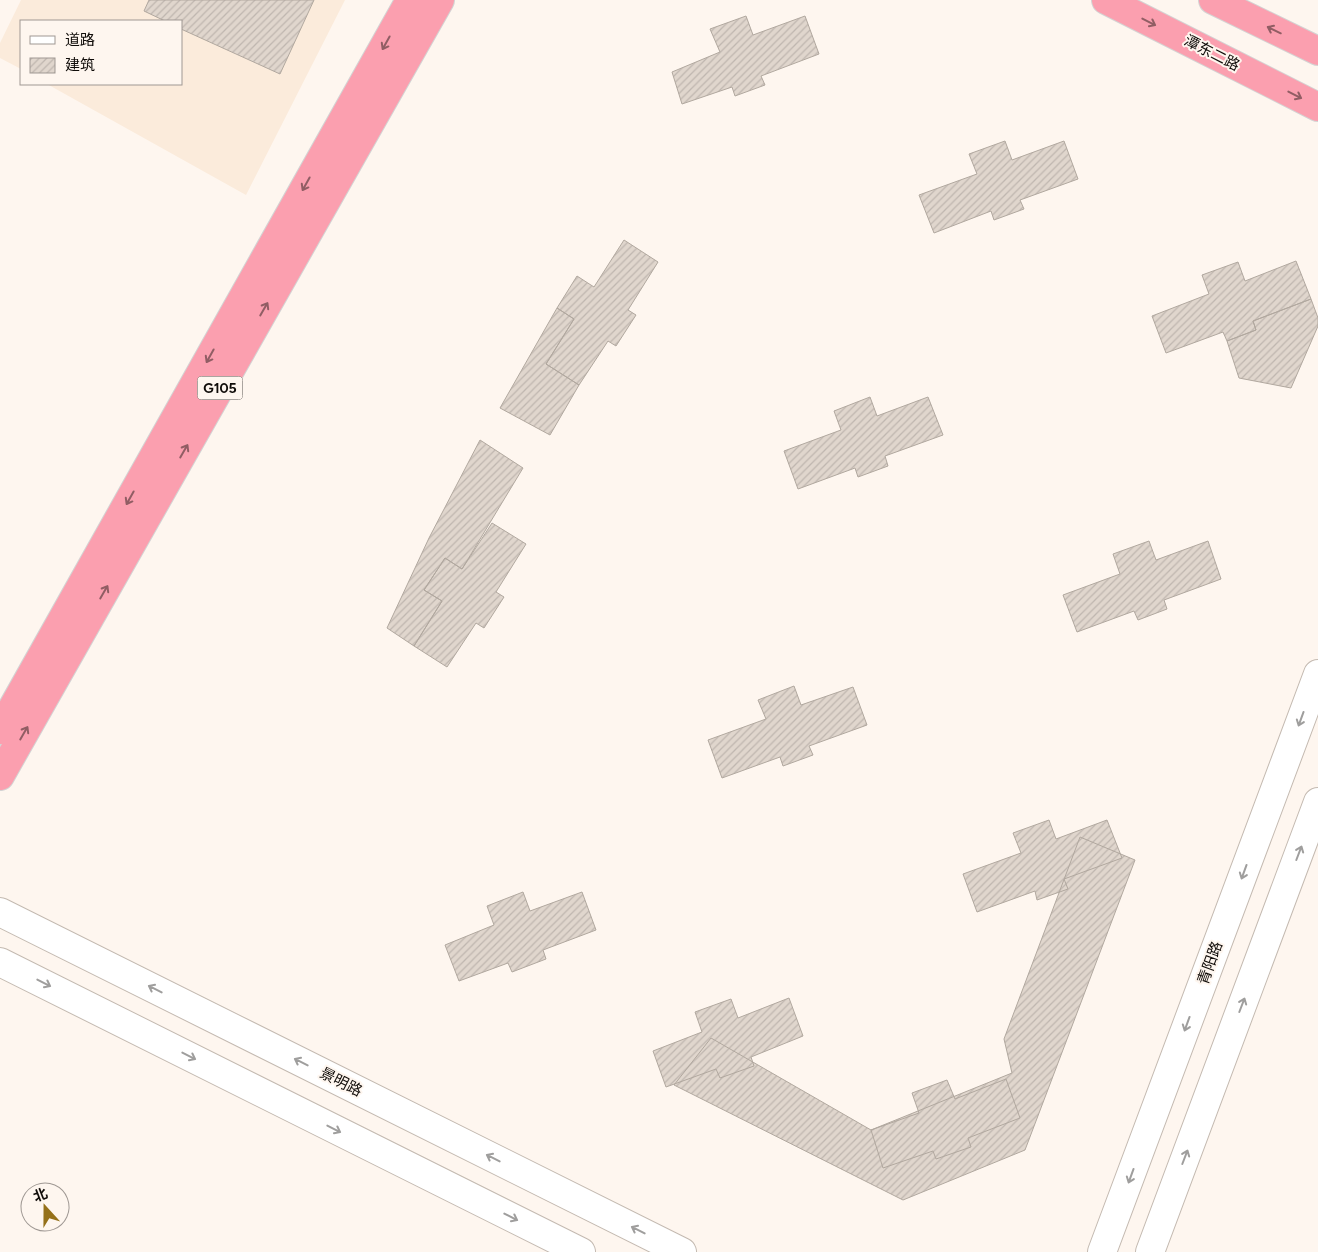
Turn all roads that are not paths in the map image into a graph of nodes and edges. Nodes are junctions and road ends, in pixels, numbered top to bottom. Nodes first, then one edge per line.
1 (410, 0) edge
2 (440, 0) edge
3 (1106, 0) edge
4 (1213, 0) edge
5 (1318, 51) edge
6 (1318, 106) edge
7 (1318, 674) edge
8 (0, 730) edge
9 (0, 776) edge
10 (1318, 802) edge
11 (0, 912) edge
12 (0, 962) edge
13 (581, 1252) edge
14 (682, 1252) edge
15 (1102, 1252) edge
16 (1150, 1252) edge

1 -> 8 highway, G105
9 -> 2 highway, G105
3 -> 6 highway, 潭东二路
5 -> 4 highway
7 -> 15 street, 青阳路
16 -> 10 street
14 -> 11 street, 景明路
12 -> 13 street

